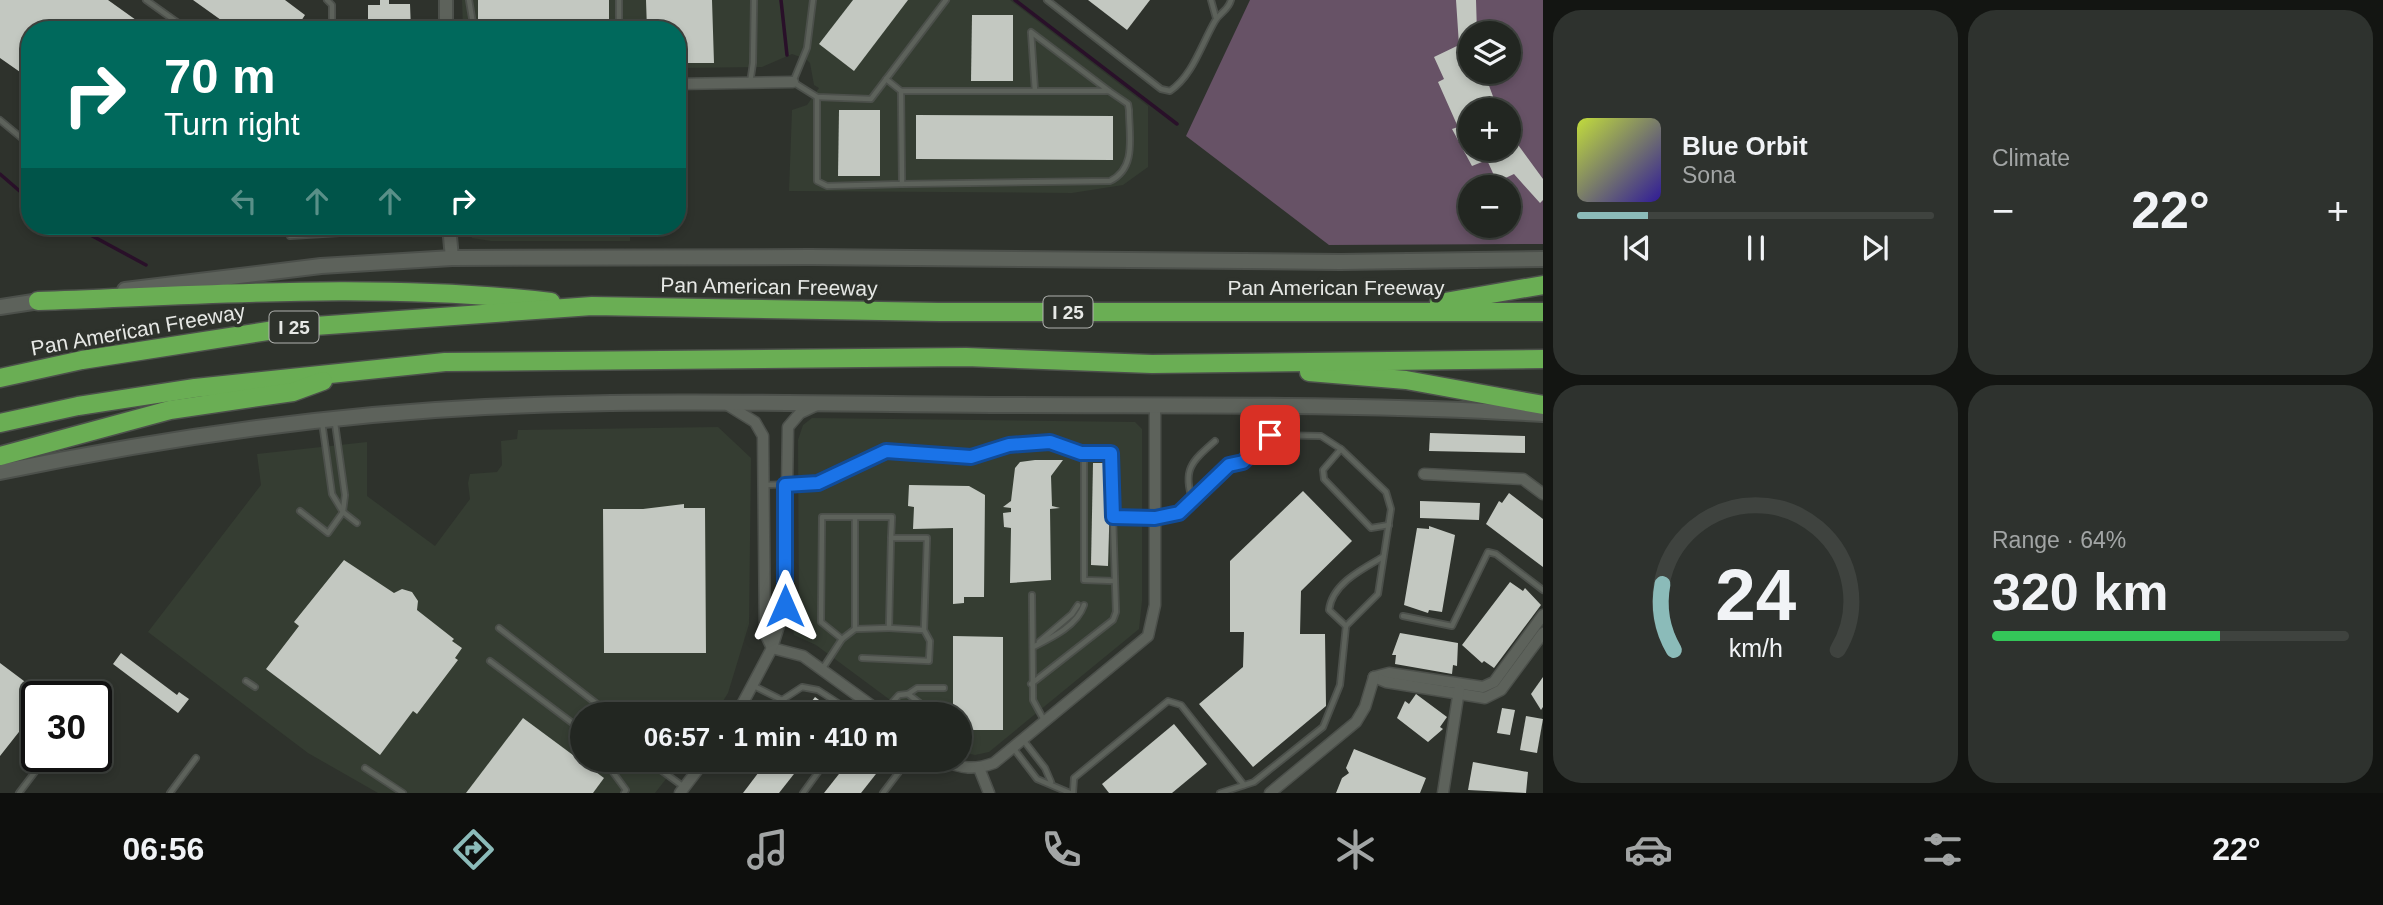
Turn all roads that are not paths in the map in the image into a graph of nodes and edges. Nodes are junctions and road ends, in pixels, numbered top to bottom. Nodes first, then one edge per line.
1 (146, 0) edge
2 (327, 0) edge
3 (446, 0) edge
4 (469, 0) edge
5 (619, 0) edge
6 (754, 0) edge
7 (813, 0) edge
8 (946, 0) edge
9 (1047, 0) edge
10 (1212, 0) edge
11 (1231, 0) edge
12 (1216, 19) junction
13 (175, 21) edge
14 (332, 21) edge
15 (446, 21) edge
16 (472, 21) edge
17 (619, 21) edge
18 (886, 79) junction
19 (793, 82) junction
20 (750, 83) junction
21 (686, 84) edge
22 (901, 91) junction
23 (1035, 91) junction
24 (1109, 91) junction
25 (817, 97) junction
26 (0, 120) edge
27 (21, 138) edge
28 (902, 184) junction
29 (306, 235) edge
30 (450, 235) edge
31 (289, 236) dead end
32 (452, 258) junction
33 (1543, 258) edge
34 (1543, 285) edge
35 (38, 301) junction
36 (592, 306) junction
37 (0, 307) edge
38 (1394, 310) junction
39 (1543, 312) edge
40 (1543, 359) edge
41 (1152, 364) junction
42 (347, 372) junction
43 (0, 378) edge
44 (726, 404) junction
45 (820, 404) junction
46 (1543, 405) edge
47 (1155, 406) junction
48 (1543, 414) edge
49 (328, 420) junction
50 (0, 423) edge
51 (1215, 441) dead end
52 (1341, 449) junction
53 (1083, 453) junction
54 (0, 456) edge
55 (0, 472) edge
56 (1424, 474) dead end
57 (764, 485) junction
58 (785, 485) junction
59 (1543, 494) edge
60 (1193, 502) junction
61 (300, 511) dead end
62 (343, 512) junction
63 (855, 517) junction
64 (1113, 517) junction
65 (1155, 518) junction
66 (357, 523) dead end
67 (1389, 525) junction
68 (891, 538) junction
69 (1384, 556) junction
70 (1115, 581) junction
71 (1543, 590) edge
72 (1031, 595) dead end
73 (1081, 605) dead end
74 (1543, 615) edge
75 (1403, 616) dead end
76 (1346, 626) junction
77 (499, 628) dead end
78 (889, 628) junction
79 (855, 629) junction
80 (924, 630) junction
81 (1543, 633) edge
82 (842, 639) junction
83 (772, 648) junction
84 (1033, 648) junction
85 (862, 659) dead end
86 (490, 661) dead end
87 (822, 668) junction
88 (246, 681) dead end
89 (1031, 684) junction
90 (754, 685) junction
91 (255, 687) dead end
92 (944, 688) dead end
93 (1459, 690) junction
94 (908, 694) junction
95 (782, 700) joint
96 (595, 702) edge
97 (744, 702) edge
98 (836, 702) edge
99 (866, 702) edge
100 (893, 702) edge
101 (918, 702) edge
102 (570, 721) edge
103 (1046, 722) junction
104 (1024, 741) junction
105 (1014, 749) junction
106 (196, 758) dead end
107 (365, 768) dead end
108 (972, 768) edge
109 (979, 768) junction
110 (35, 772) edge
111 (613, 772) edge
112 (662, 772) edge
113 (698, 772) edge
114 (818, 772) edge
115 (899, 772) edge
116 (1051, 783) junction
117 (1244, 785) junction
118 (686, 791) edge
119 (19, 793) edge
120 (170, 793) edge
121 (403, 793) edge
122 (624, 793) edge
123 (803, 793) edge
124 (883, 793) edge
125 (989, 793) edge
126 (1072, 793) edge
127 (1220, 793) edge
128 (1270, 793) edge
129 (1443, 793) edge

1 - 13 lane
2 - 14 lane
3 - 15 street
4 - 16 lane
5 - 17 lane
6 - 20 lane
7 - 19 lane
8 - 18 lane
9 - 12 lane
10 - 12 lane
11 - 12 lane
18 - 22 lane
18 - 25 lane
19 - 20 street
19 - 25 lane
20 - 21 street
22 - 23 lane
22 - 28 lane
23 - 24 lane
23 - 24 lane
24 - 28 lane
25 - 28 lane
26 - 27 lane
29 - 31 lane
30 - 32 street
32 - 33 main road
32 - 35 main road
34 - 38 highway
35 - 36 highway
35 - 37 main road
36 - 38 highway, Pan American Freeway / I 25
36 - 43 highway, Pan American Freeway / I 25
38 - 39 highway, Pan American Freeway / I 25
40 - 41 highway
41 - 42 highway
41 - 46 highway
42 - 50 highway
42 - 54 highway
44 - 45 main road
44 - 49 main road
44 - 57 street
45 - 47 main road
45 - 58 street
47 - 48 main road
47 - 65 street
49 - 55 main road
49 - 62 lane
49 - 62 lane
51 - 60 lane
52 - 60 lane
52 - 67 lane
52 - 67 lane
53 - 58 lane
53 - 64 lane
53 - 70 lane
56 - 59 street
57 - 58 lane
57 - 83 street
58 - 83 street
60 - 65 lane
61 - 62 lane
62 - 66 lane
63 - 68 lane
63 - 79 lane
63 - 82 lane
64 - 65 lane
64 - 70 lane
65 - 103 street
67 - 69 lane
68 - 78 lane
68 - 80 lane
69 - 76 lane
69 - 76 lane
70 - 89 lane
71 - 75 lane
72 - 84 lane
73 - 84 lane
74 - 93 street
76 - 117 lane
77 - 96 lane
78 - 79 lane
78 - 80 lane
79 - 82 lane
80 - 85 lane
81 - 93 street
82 - 87 lane
83 - 87 street
83 - 90 street
84 - 89 lane
86 - 102 lane
87 - 99 street
88 - 91 lane
89 - 103 lane
90 - 95 lane
90 - 97 street
92 - 94 lane
93 - 128 street
93 - 129 street
94 - 100 lane
94 - 101 lane
95 - 98 lane
103 - 104 street
104 - 105 street
104 - 116 lane
105 - 109 street
105 - 116 lane
106 - 120 lane
107 - 121 lane
108 - 109 street
109 - 125 street
110 - 119 lane
111 - 122 lane
112 - 118 lane
113 - 118 street
114 - 123 lane
115 - 124 lane
116 - 126 lane
117 - 126 lane
117 - 127 lane

